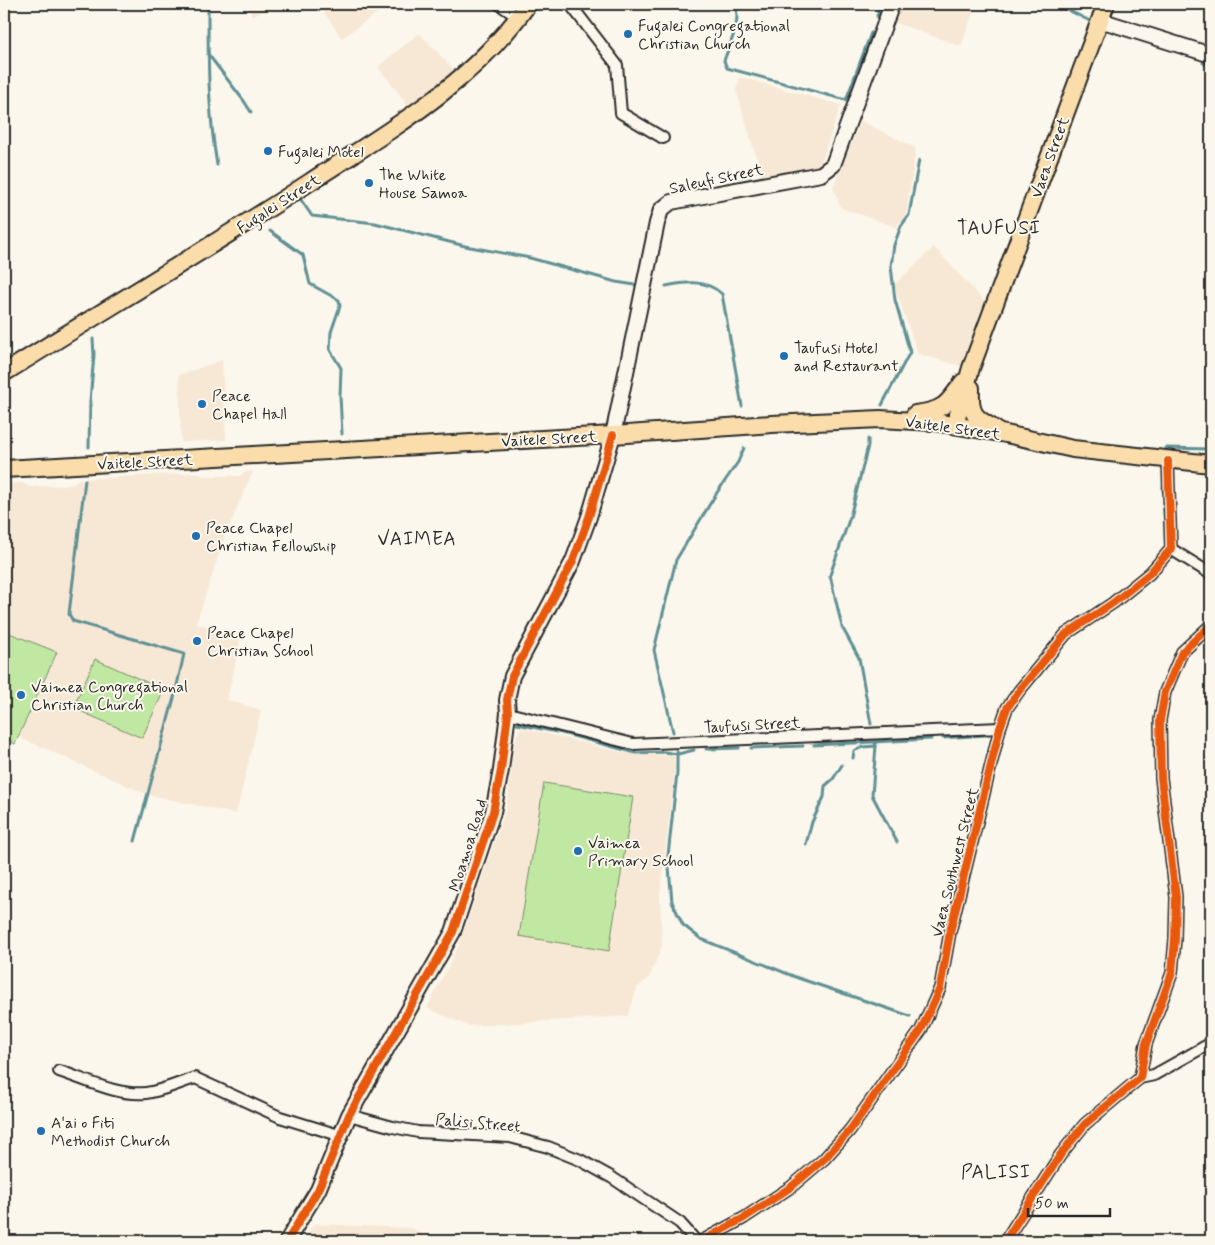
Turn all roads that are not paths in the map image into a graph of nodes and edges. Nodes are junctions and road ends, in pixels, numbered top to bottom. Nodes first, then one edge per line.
1 (499, 4) edge
2 (528, 4) edge
3 (570, 4) edge
4 (892, 4) edge
5 (1106, 4) edge
6 (518, 18) junction
7 (1100, 20) junction
8 (1207, 54) edge
9 (663, 138) dead end
10 (972, 368) junction
11 (4, 373) edge
12 (851, 420) junction
13 (955, 426) junction
14 (1006, 434) junction
15 (613, 435) junction
16 (1168, 461) junction
17 (1211, 464) edge
18 (4, 469) edge
19 (1172, 549) junction
20 (1211, 574) edge
21 (1211, 627) edge
22 (508, 713) junction
23 (1000, 728) junction
24 (1211, 1043) edge
25 (59, 1071) dead end
26 (1140, 1078) junction
27 (349, 1115) junction
28 (342, 1136) junction
29 (287, 1241) edge
30 (696, 1241) edge
31 (702, 1241) edge
32 (1005, 1241) edge

1 - 6 street
2 - 6 main road, Fugalei Street
3 - 9 street
4 - 15 street, Saleufi Street
5 - 7 main road, Vaea Street
6 - 11 main road, Fugalei Street
7 - 8 street
7 - 10 main road, Vaea Street
10 - 12 main road
10 - 13 main road, Vaea Street
10 - 14 main road
12 - 13 main road, Vaitele Street
12 - 15 main road, Vaitele Street
13 - 14 main road, Vaitele Street
14 - 16 main road, Vaitele Street
15 - 18 main road, Vaitele Street
15 - 22 street, Moamoa Road
16 - 17 main road, Vaitele Street
16 - 19 street
19 - 20 street
19 - 23 street, Vaea Southwest Street
21 - 26 street
22 - 23 street, Taufusi Street
22 - 27 street, Moamoa Road
23 - 31 street, Vaea Southwest Street
24 - 26 street
25 - 28 street
26 - 32 street
27 - 28 street, Moamoa Road
27 - 30 street, Palisi Street
28 - 29 street, Moamoa Road

